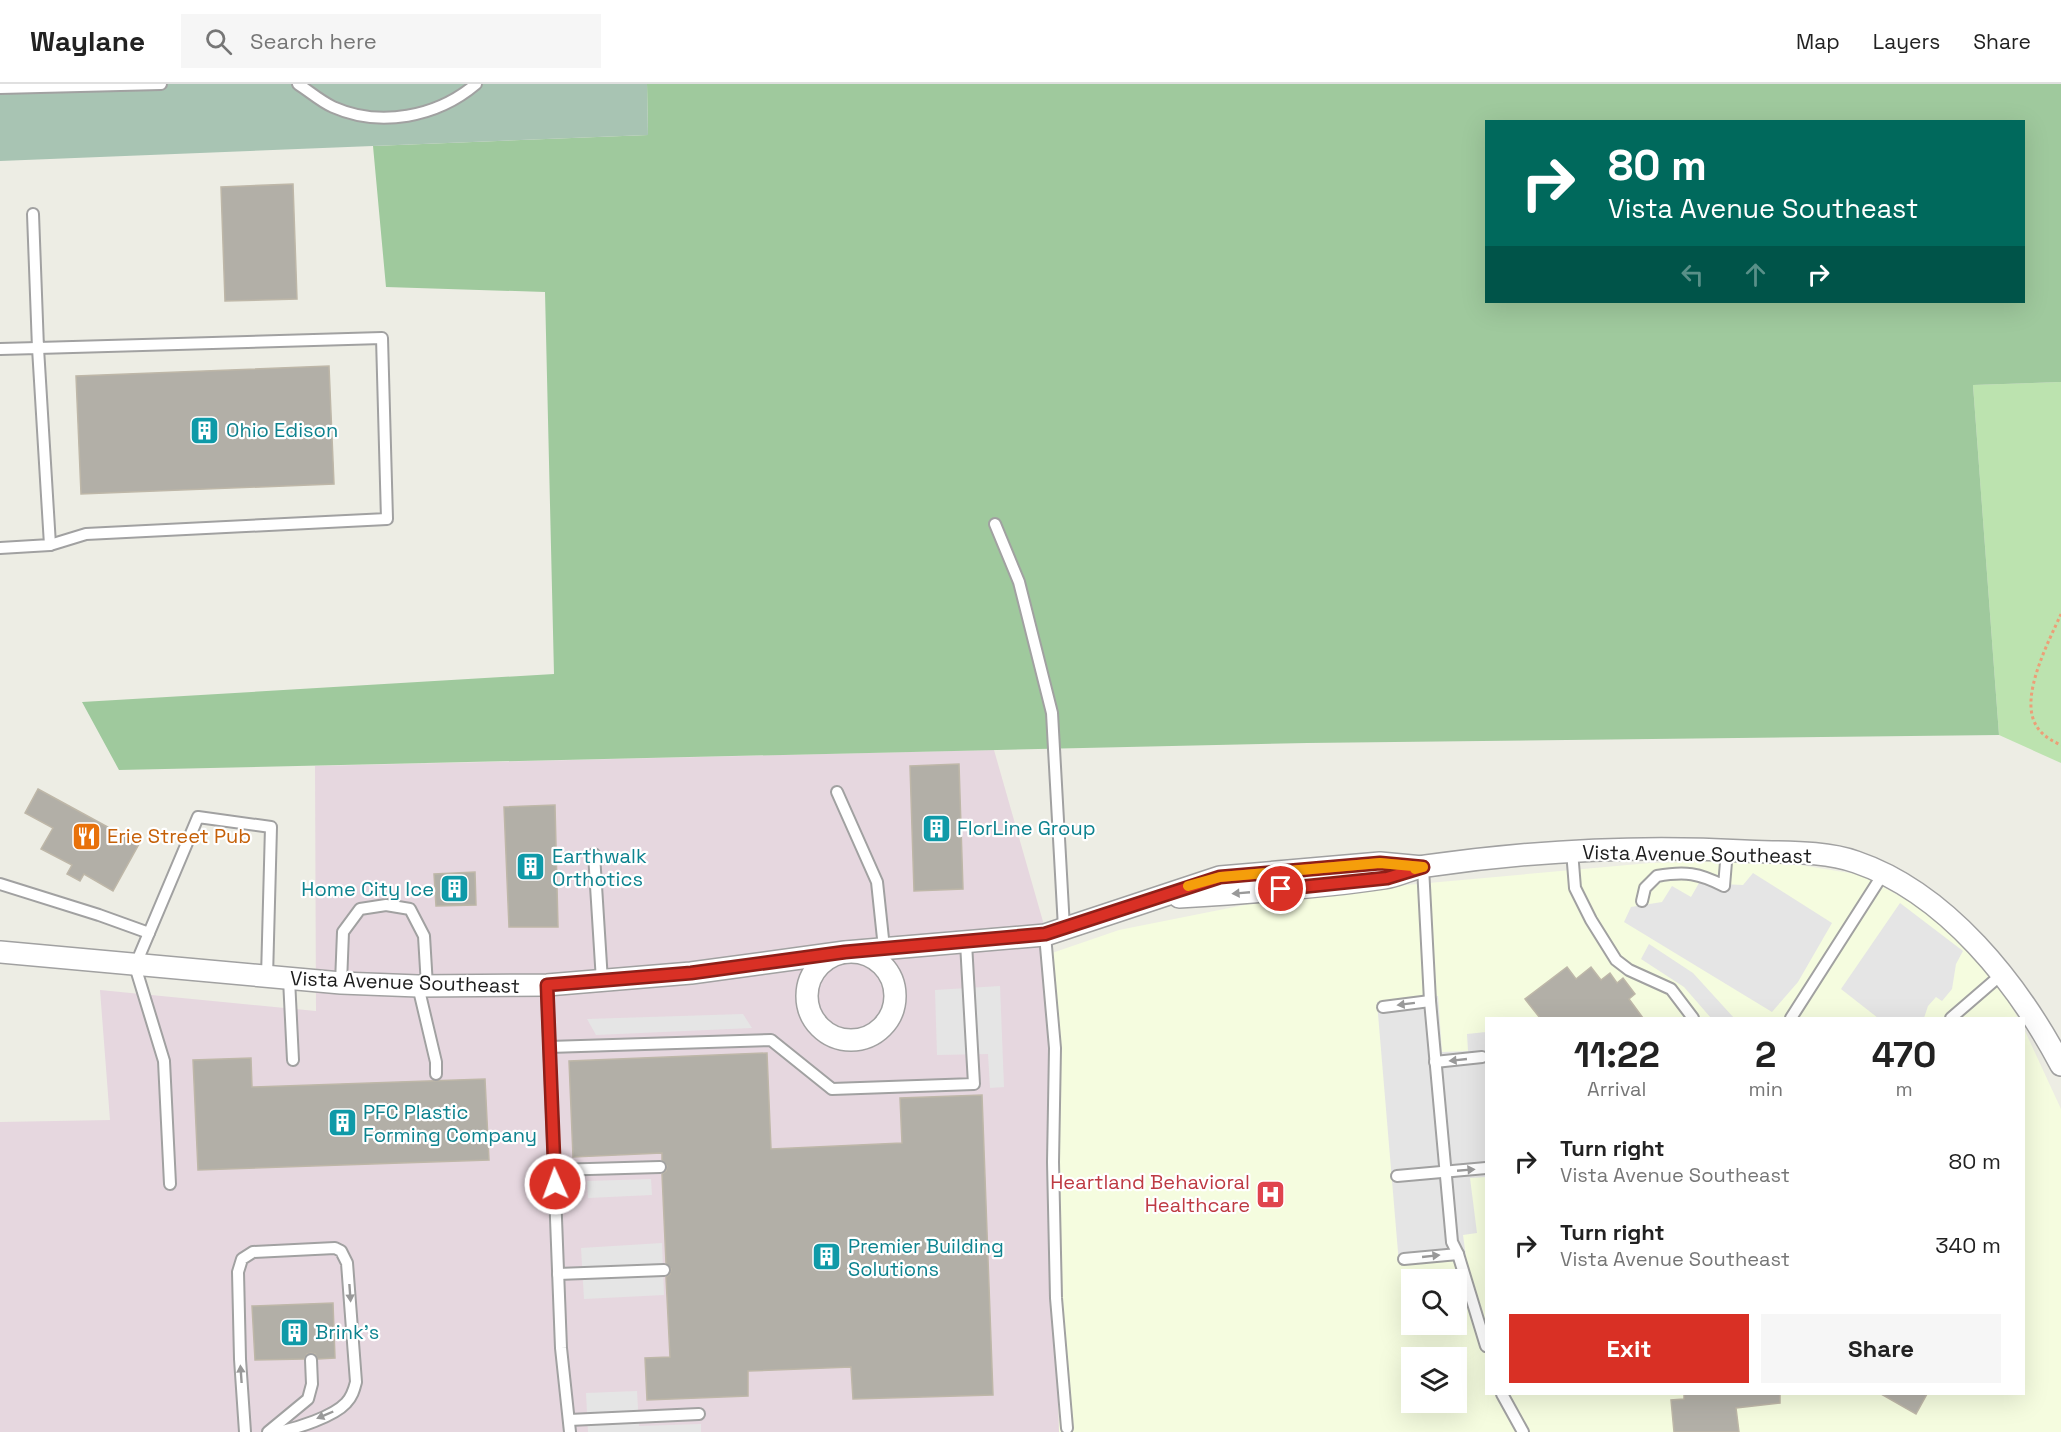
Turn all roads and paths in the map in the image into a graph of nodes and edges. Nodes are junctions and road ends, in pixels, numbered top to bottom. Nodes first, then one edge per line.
1 (161, 84) edge
2 (298, 84) edge
3 (476, 84) edge
4 (0, 88) edge
5 (33, 214) dead end
6 (38, 348) junction
7 (0, 349) edge
8 (994, 524) dead end
9 (50, 544) junction
10 (0, 548) edge
11 (2061, 614) edge
12 (2061, 745) edge
13 (837, 792) dead end
14 (1727, 850) junction
15 (1572, 851) junction
16 (594, 854) dead end
17 (1423, 867) junction
18 (1883, 874) junction
19 (0, 884) edge
20 (1642, 901) dead end
21 (1054, 931) junction
22 (149, 933) junction
23 (966, 943) junction
24 (884, 948) junction
25 (0, 952) edge
26 (845, 952) junction
27 (135, 966) junction
28 (2002, 974) junction
29 (267, 977) junction
30 (289, 979) junction
31 (602, 981) junction
32 (341, 983) junction
33 (547, 985) junction
34 (423, 986) junction
35 (1430, 1001) junction
36 (1383, 1007) dead end
37 (1692, 1017) edge
38 (1792, 1017) edge
39 (1952, 1017) edge
40 (549, 1047) junction
41 (1482, 1058) dead end
42 (293, 1060) dead end
43 (1435, 1062) junction
44 (2061, 1065) edge
45 (436, 1074) dead end
46 (660, 1167) dead end
47 (1485, 1168) edge
48 (554, 1170) junction
49 (1445, 1172) junction
50 (1397, 1176) dead end
51 (170, 1185) dead end
52 (1458, 1254) junction
53 (1404, 1259) dead end
54 (664, 1270) dead end
55 (558, 1274) junction
56 (1485, 1343) edge
57 (311, 1360) dead end
58 (1503, 1395) edge
59 (699, 1414) dead end
60 (569, 1420) junction
61 (1067, 1428) dead end
62 (245, 1432) edge
63 (268, 1432) edge
64 (279, 1432) edge
65 (570, 1432) edge
66 (1523, 1432) edge

1 - 4 lane
2 - 3 lane
5 - 6 lane
6 - 7 lane
6 - 9 lane
6 - 9 lane
8 - 21 lane
9 - 10 lane
11 - 12 path
13 - 24 lane
14 - 15 street, Vista Avenue Southeast
14 - 18 street, Vista Avenue Southeast
14 - 20 lane
15 - 17 street, Vista Avenue Southeast
15 - 37 lane
16 - 31 lane
17 - 21 street, Vista Avenue Southeast
17 - 35 lane
18 - 28 street, Vista Avenue Southeast
18 - 38 lane
19 - 22 lane
21 - 23 street, Vista Avenue Southeast
21 - 61 lane
22 - 27 lane
22 - 29 lane
23 - 24 street, Vista Avenue Southeast
23 - 40 lane
24 - 26 street, Vista Avenue Southeast
25 - 27 street, Vista Avenue Southeast
26 - 26 street, Vista Avenue Southeast
26 - 31 street, Vista Avenue Southeast
27 - 29 street, Vista Avenue Southeast
27 - 51 lane
28 - 39 lane
28 - 44 street, Vista Avenue Southeast
29 - 30 street, Vista Avenue Southeast
30 - 32 street, Vista Avenue Southeast
30 - 42 lane
31 - 33 street, Vista Avenue Southeast
32 - 34 street, Vista Avenue Southeast
32 - 34 lane
33 - 34 street, Vista Avenue Southeast
33 - 40 lane
34 - 45 lane
35 -> 36 lane
35 - 43 lane
40 - 48 lane
41 -> 43 lane
43 - 49 lane
46 - 48 lane
49 -> 47 lane
48 - 55 lane
49 - 50 lane
49 - 52 lane
53 -> 52 lane
52 - 56 lane
54 - 55 lane
55 - 60 lane
57 - 63 lane
58 - 66 lane
59 - 60 lane
60 - 65 lane
62 -> 64 lane

